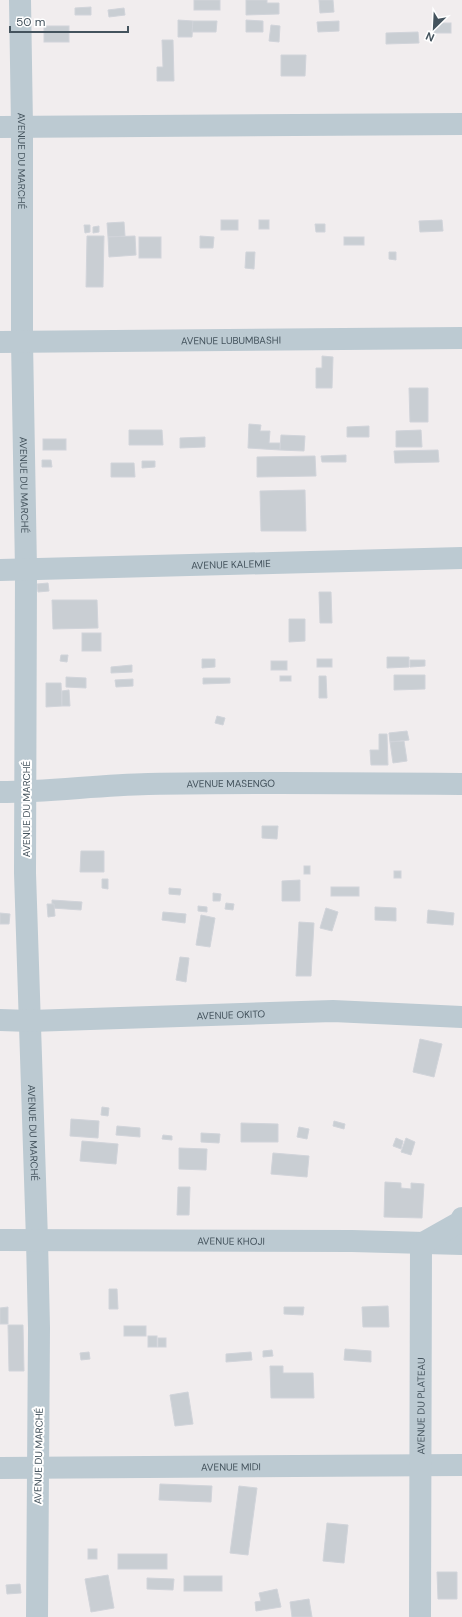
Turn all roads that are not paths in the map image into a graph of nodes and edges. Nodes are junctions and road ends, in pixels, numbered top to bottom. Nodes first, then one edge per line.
1 (20, 0) edge
2 (462, 124) edge
3 (22, 126) junction
4 (0, 127) edge
5 (462, 338) edge
6 (22, 341) junction
7 (0, 342) edge
8 (462, 558) edge
9 (0, 570) edge
10 (26, 570) junction
11 (462, 784) edge
12 (0, 792) edge
13 (26, 792) junction
14 (462, 1016) edge
15 (0, 1020) edge
16 (30, 1021) junction
17 (462, 1218) edge
18 (0, 1240) edge
19 (37, 1240) junction
20 (420, 1244) junction
21 (462, 1244) edge
22 (462, 1465) edge
23 (420, 1466) junction
24 (0, 1468) edge
25 (37, 1468) junction
26 (37, 1617) edge
27 (420, 1617) edge

1 - 3 street, AVENUE DU MARCHÉ
2 - 3 street
3 - 4 street
3 - 6 street, AVENUE DU MARCHÉ
5 - 6 street, AVENUE LUBUMBASHI
6 - 7 street, AVENUE LUBUMBASHI
6 - 10 street, AVENUE DU MARCHÉ
8 - 10 street, AVENUE KALEMIE
9 - 10 street, AVENUE KALEMIE
10 - 13 street, AVENUE DU MARCHÉ
11 - 13 street, AVENUE MASENGO
12 - 13 street, AVENUE MASENGO
13 - 16 street, AVENUE DU MARCHÉ
14 - 16 street, AVENUE OKITO
15 - 16 street, AVENUE OKITO
16 - 19 street, AVENUE DU MARCHÉ
17 - 20 street
18 - 19 street, AVENUE KHOJI
19 - 20 street, AVENUE KHOJI
19 - 25 street, AVENUE DU MARCHÉ
20 - 21 street, AVENUE KHOJI
20 - 23 street, AVENUE DU PLATEAU
22 - 23 street, AVENUE MIDI
23 - 25 street, AVENUE MIDI
23 - 27 street, AVENUE DU PLATEAU
24 - 25 street, AVENUE MIDI
25 - 26 street, AVENUE DU MARCHÉ

